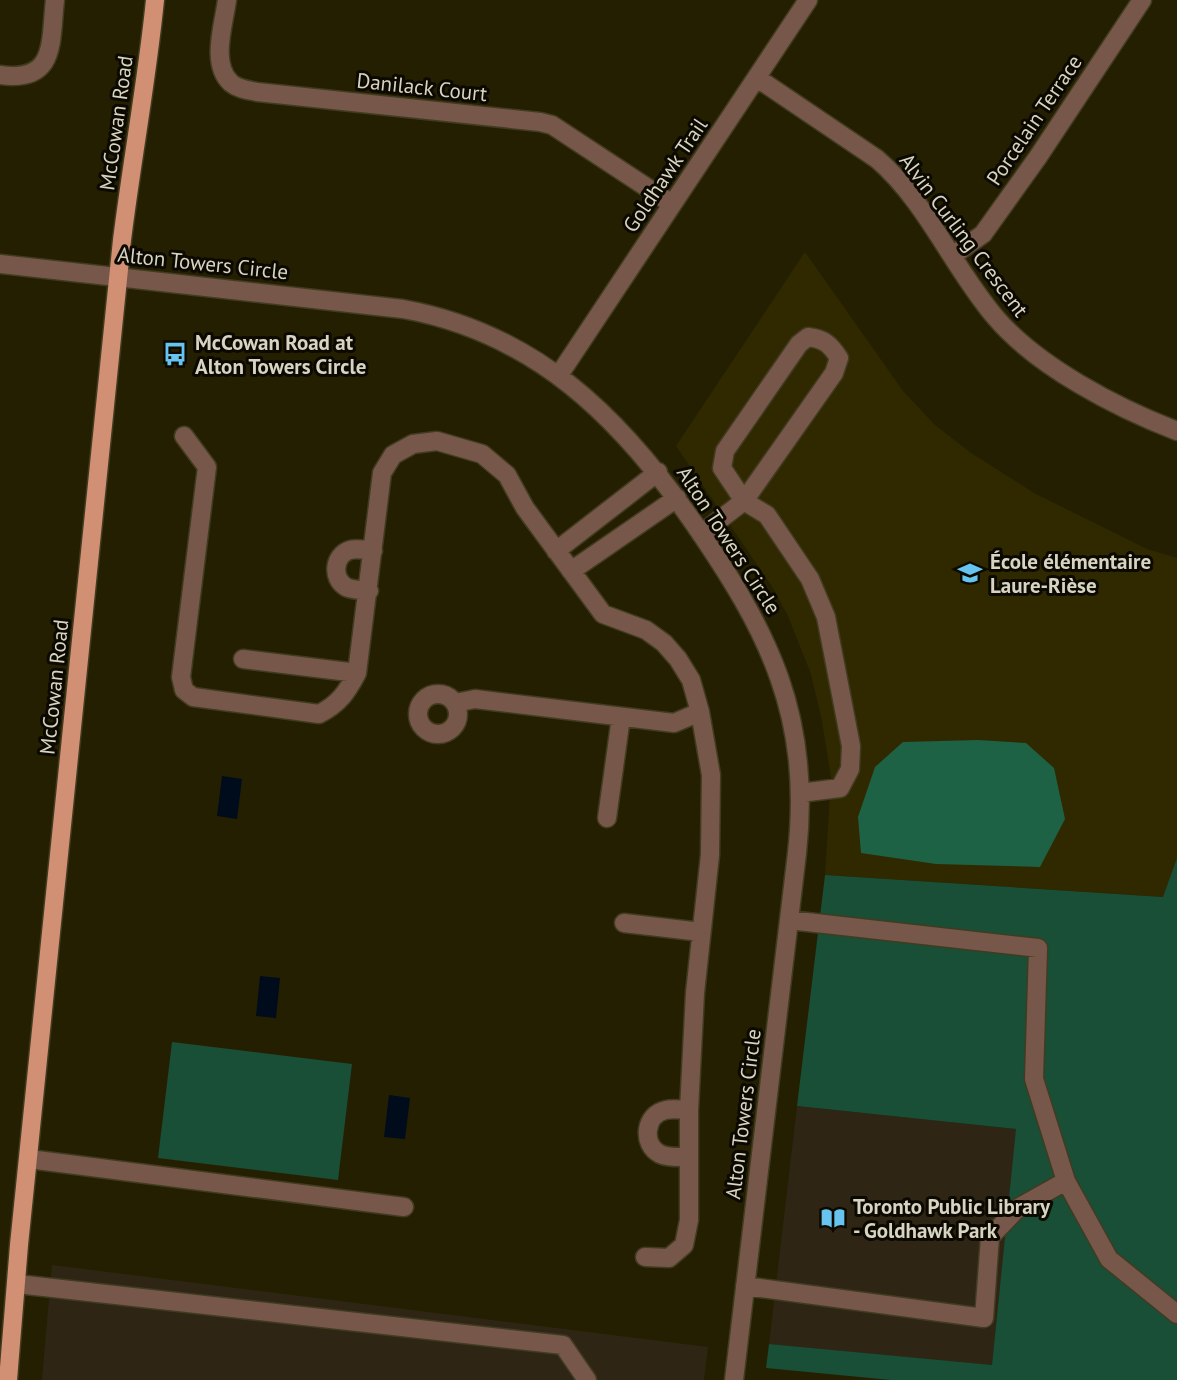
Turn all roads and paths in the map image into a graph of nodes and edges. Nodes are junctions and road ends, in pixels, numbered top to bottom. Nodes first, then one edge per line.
1 (55, 0) edge
2 (155, 0) edge
3 (227, 0) edge
4 (808, 0) edge
5 (1142, 0) edge
6 (0, 75) edge
7 (757, 78) junction
8 (672, 204) junction
9 (952, 256) junction
10 (0, 264) edge
11 (118, 277) junction
12 (559, 375) junction
13 (1177, 431) edge
14 (184, 436) dead end
15 (658, 472) junction
16 (677, 498) junction
17 (744, 501) junction
18 (701, 534) junction
19 (373, 551) junction
20 (556, 551) junction
21 (571, 571) junction
22 (369, 590) junction
23 (243, 659) dead end
24 (357, 673) junction
25 (455, 703) dead end
26 (700, 712) junction
27 (621, 717) junction
28 (800, 793) junction
29 (607, 818) dead end
30 (789, 920) junction
31 (624, 923) dead end
32 (701, 932) junction
33 (689, 1110) junction
34 (688, 1157) junction
35 (29, 1159) junction
36 (1066, 1181) junction
37 (404, 1207) dead end
38 (645, 1256) dead end
39 (17, 1283) junction
40 (746, 1286) junction
41 (1177, 1314) edge
42 (8, 1380) edge
43 (587, 1380) edge
44 (734, 1380) edge

1 - 6 street
2 - 11 main road, McCowan Road
3 - 8 street, Danilack Court
4 - 7 street, Goldhawk Trail
5 - 9 street, Porcelain Terrace
7 - 8 street, Goldhawk Trail
7 - 9 street, Alvin Curling Crescent
8 - 12 street, Goldhawk Trail
9 - 13 street, Alvin Curling Crescent
10 - 11 street, Alton Towers Circle
11 - 12 street, Alton Towers Circle
11 - 35 main road, McCowan Road
12 - 15 street, Alton Towers Circle
14 - 24 street
15 - 16 street, Alton Towers Circle
15 - 20 street
16 - 18 street, Alton Towers Circle
16 - 21 street
17 - 17 street
17 - 18 street
17 - 28 street
18 - 28 street, Alton Towers Circle
19 - 20 street
19 - 22 street
19 - 22 street
20 - 21 street
21 - 26 street
22 - 24 street
23 - 24 street
25 - 27 street
26 - 27 street
26 - 32 street
27 - 29 street
28 - 30 street, Alton Towers Circle
30 - 36 street
30 - 40 street, Alton Towers Circle
31 - 32 street
32 - 33 street
33 - 34 street
33 - 34 street
34 - 38 street
35 - 37 street
35 - 39 main road, McCowan Road
36 - 40 street
36 - 41 street
39 - 42 main road, McCowan Road
39 - 43 street
40 - 44 street, Alton Towers Circle

